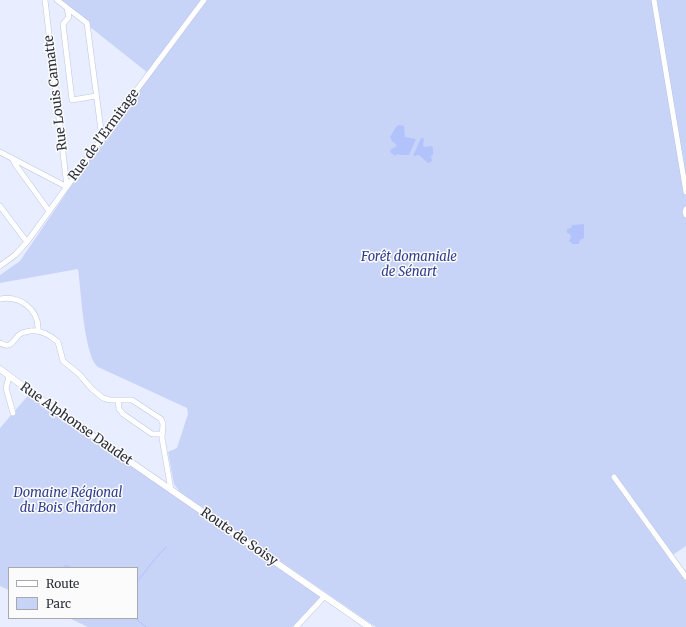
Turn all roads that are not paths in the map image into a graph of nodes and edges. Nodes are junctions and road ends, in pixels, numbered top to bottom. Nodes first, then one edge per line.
1 (44, 0) edge
2 (57, 0) edge
3 (204, 0) edge
4 (654, 0) edge
5 (67, 8) junction
6 (96, 96) junction
7 (102, 138) junction
8 (0, 152) edge
9 (12, 158) junction
10 (67, 187) junction
11 (686, 192) edge
12 (0, 206) edge
13 (686, 209) edge
14 (49, 211) junction
15 (686, 215) edge
16 (27, 242) junction
17 (0, 266) edge
18 (0, 299) edge
19 (38, 330) junction
20 (0, 342) edge
21 (0, 369) edge
22 (9, 377) junction
23 (118, 400) junction
24 (13, 413) dead end
25 (162, 434) junction
26 (614, 477) dead end
27 (154, 478) joint
28 (171, 490) junction
29 (686, 578) edge
30 (325, 596) junction
31 (296, 627) edge
32 (369, 627) edge

1 - 10 street, Rue Louis Camatte
2 - 5 street
3 - 7 street, Rue de l'Ermitage
4 - 11 street
5 - 6 street
5 - 6 street
6 - 7 street
7 - 10 street, Rue de l'Ermitage
8 - 9 street
9 - 10 street
9 - 14 street
10 - 14 street, Rue de l'Ermitage
12 - 16 street
13 - 15 street
14 - 16 street, Rue de l'Ermitage
16 - 17 street, Rue de l'Ermitage
18 - 19 street
19 - 20 street
19 - 23 street
21 - 22 main road, Rue Alphonse Daudet
22 - 24 street
22 - 27 main road, Rue Alphonse Daudet
23 - 25 street
23 - 25 street
25 - 28 street
26 - 29 street
27 - 28 main road, Route de Soisy
28 - 30 main road, Route de Soisy
30 - 31 street
30 - 32 main road, Route de Soisy

